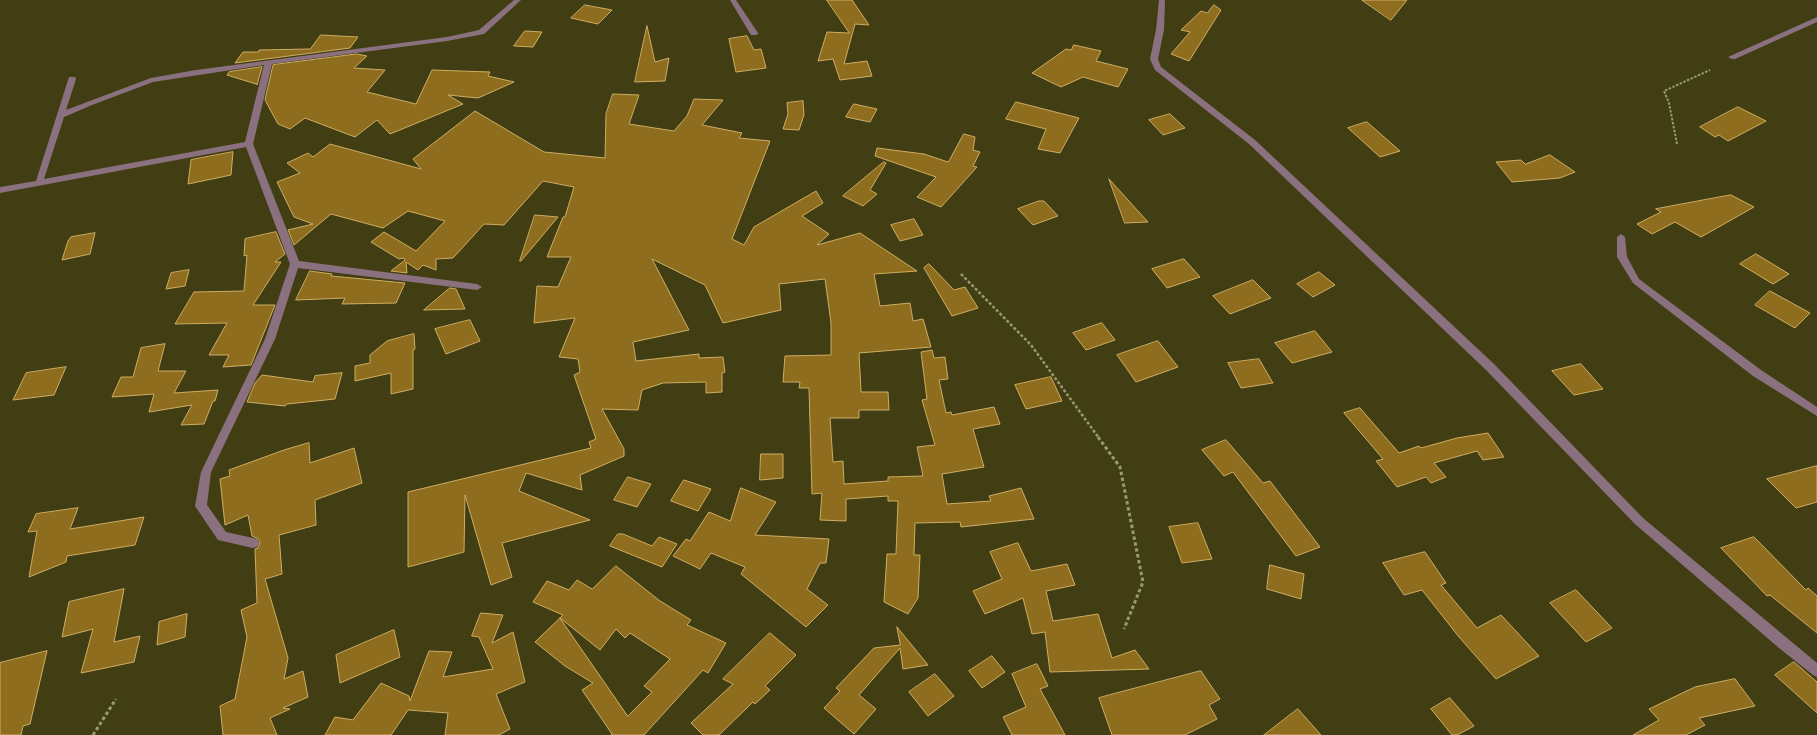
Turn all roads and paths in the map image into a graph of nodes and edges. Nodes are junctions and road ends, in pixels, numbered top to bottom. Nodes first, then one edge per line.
1 (518, 0) edge
2 (733, 0) edge
3 (1162, 0) edge
4 (1817, 19) edge
5 (754, 33) dead end
6 (1732, 57) dead end
7 (268, 64) junction
8 (1710, 70) dead end
9 (72, 79) dead end
10 (60, 116) junction
11 (249, 144) junction
12 (1677, 144) dead end
13 (39, 182) junction
14 (0, 190) edge
15 (1621, 237) dead end
16 (296, 264) junction
17 (961, 274) dead end
18 (477, 287) dead end
19 (1817, 412) edge
20 (253, 543) dead end
21 (1124, 629) dead end
22 (1817, 671) edge
23 (116, 699) dead end
24 (93, 735) edge

1 - 7 street
2 - 5 street
3 - 22 street
4 - 6 street
7 - 10 street
7 - 11 street
8 - 12 path
9 - 10 street
10 - 13 street
11 - 13 street
11 - 16 street
13 - 14 street
15 - 19 street
16 - 18 street
16 - 20 street
17 - 21 path
23 - 24 path

